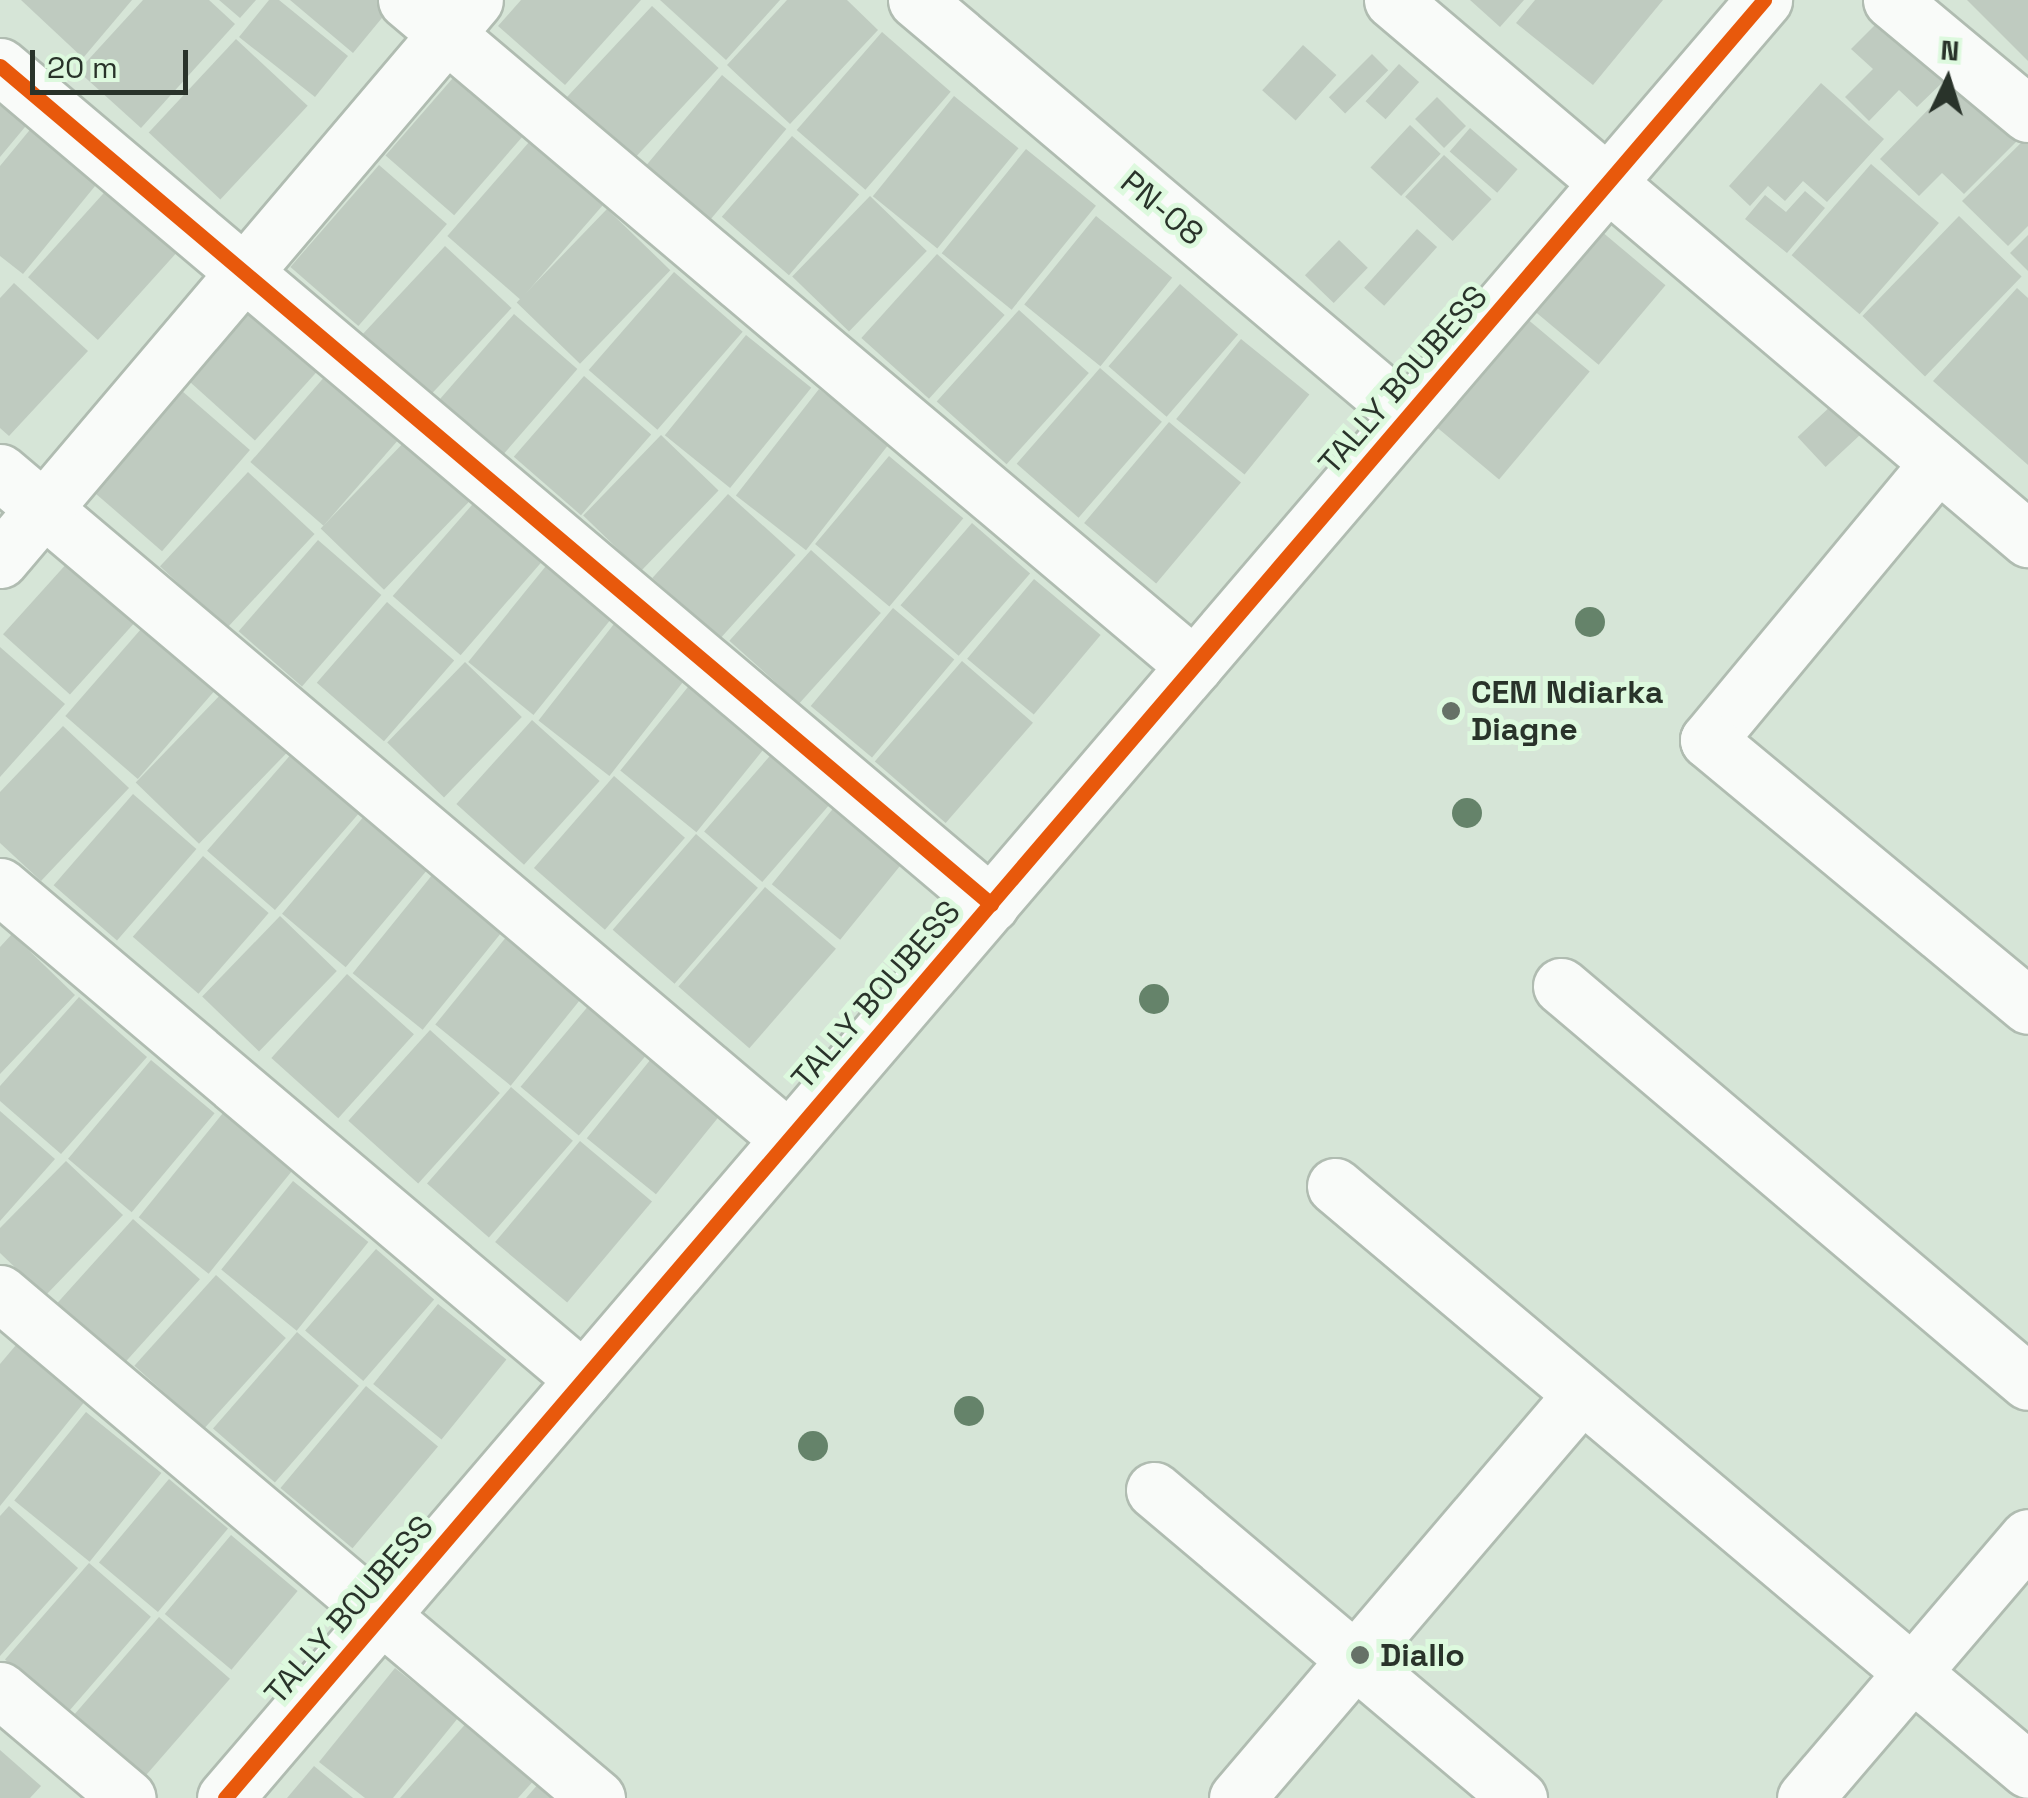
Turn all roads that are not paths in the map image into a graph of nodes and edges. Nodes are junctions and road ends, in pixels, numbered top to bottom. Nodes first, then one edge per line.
1 (916, 0) edge
2 (1392, 0) edge
3 (1764, 0) edge
4 (1891, 0) edge
5 (443, 11) edge
6 (0, 66) edge
7 (2028, 114) edge
8 (1608, 182) junction
9 (244, 273) junction
10 (1408, 416) junction
11 (1938, 463) junction
12 (0, 472) edge
13 (44, 509) junction
14 (2028, 538) edge
15 (0, 560) edge
16 (1194, 666) junction
17 (0, 886) edge
18 (990, 904) junction
19 (1561, 986) dead end
20 (2028, 1006) edge
21 (789, 1139) junction
22 (1335, 1186) dead end
23 (0, 1293) edge
24 (583, 1379) junction
25 (2028, 1382) edge
26 (1581, 1395) junction
27 (1154, 1490) dead end
28 (2028, 1538) edge
29 (381, 1615) junction
30 (1355, 1660) junction
31 (1912, 1672) junction
32 (0, 1690) edge
33 (2028, 1770) edge
34 (128, 1798) edge
35 (225, 1798) edge
36 (597, 1798) edge
37 (1237, 1798) edge
38 (1519, 1798) edge
39 (1805, 1798) edge

1 - 10 street, PN-08
2 - 8 street
3 - 8 street, TALLY BOUBESS
4 - 7 street
5 - 9 street
5 - 16 street
6 - 9 street
8 - 10 street, TALLY BOUBESS
8 - 11 street
9 - 13 street
9 - 18 street
10 - 16 street, TALLY BOUBESS
11 - 14 street
11 - 20 street
12 - 13 street
13 - 15 street
13 - 21 street
16 - 18 street, TALLY BOUBESS
17 - 24 street
18 - 21 street, TALLY BOUBESS
19 - 25 street
21 - 24 street, TALLY BOUBESS
22 - 26 street
23 - 29 street
24 - 29 street, TALLY BOUBESS
26 - 30 street
26 - 31 street
27 - 30 street
28 - 31 street
29 - 35 street, TALLY BOUBESS
29 - 36 street
30 - 37 street
30 - 38 street
31 - 33 street
31 - 39 street
32 - 34 street

